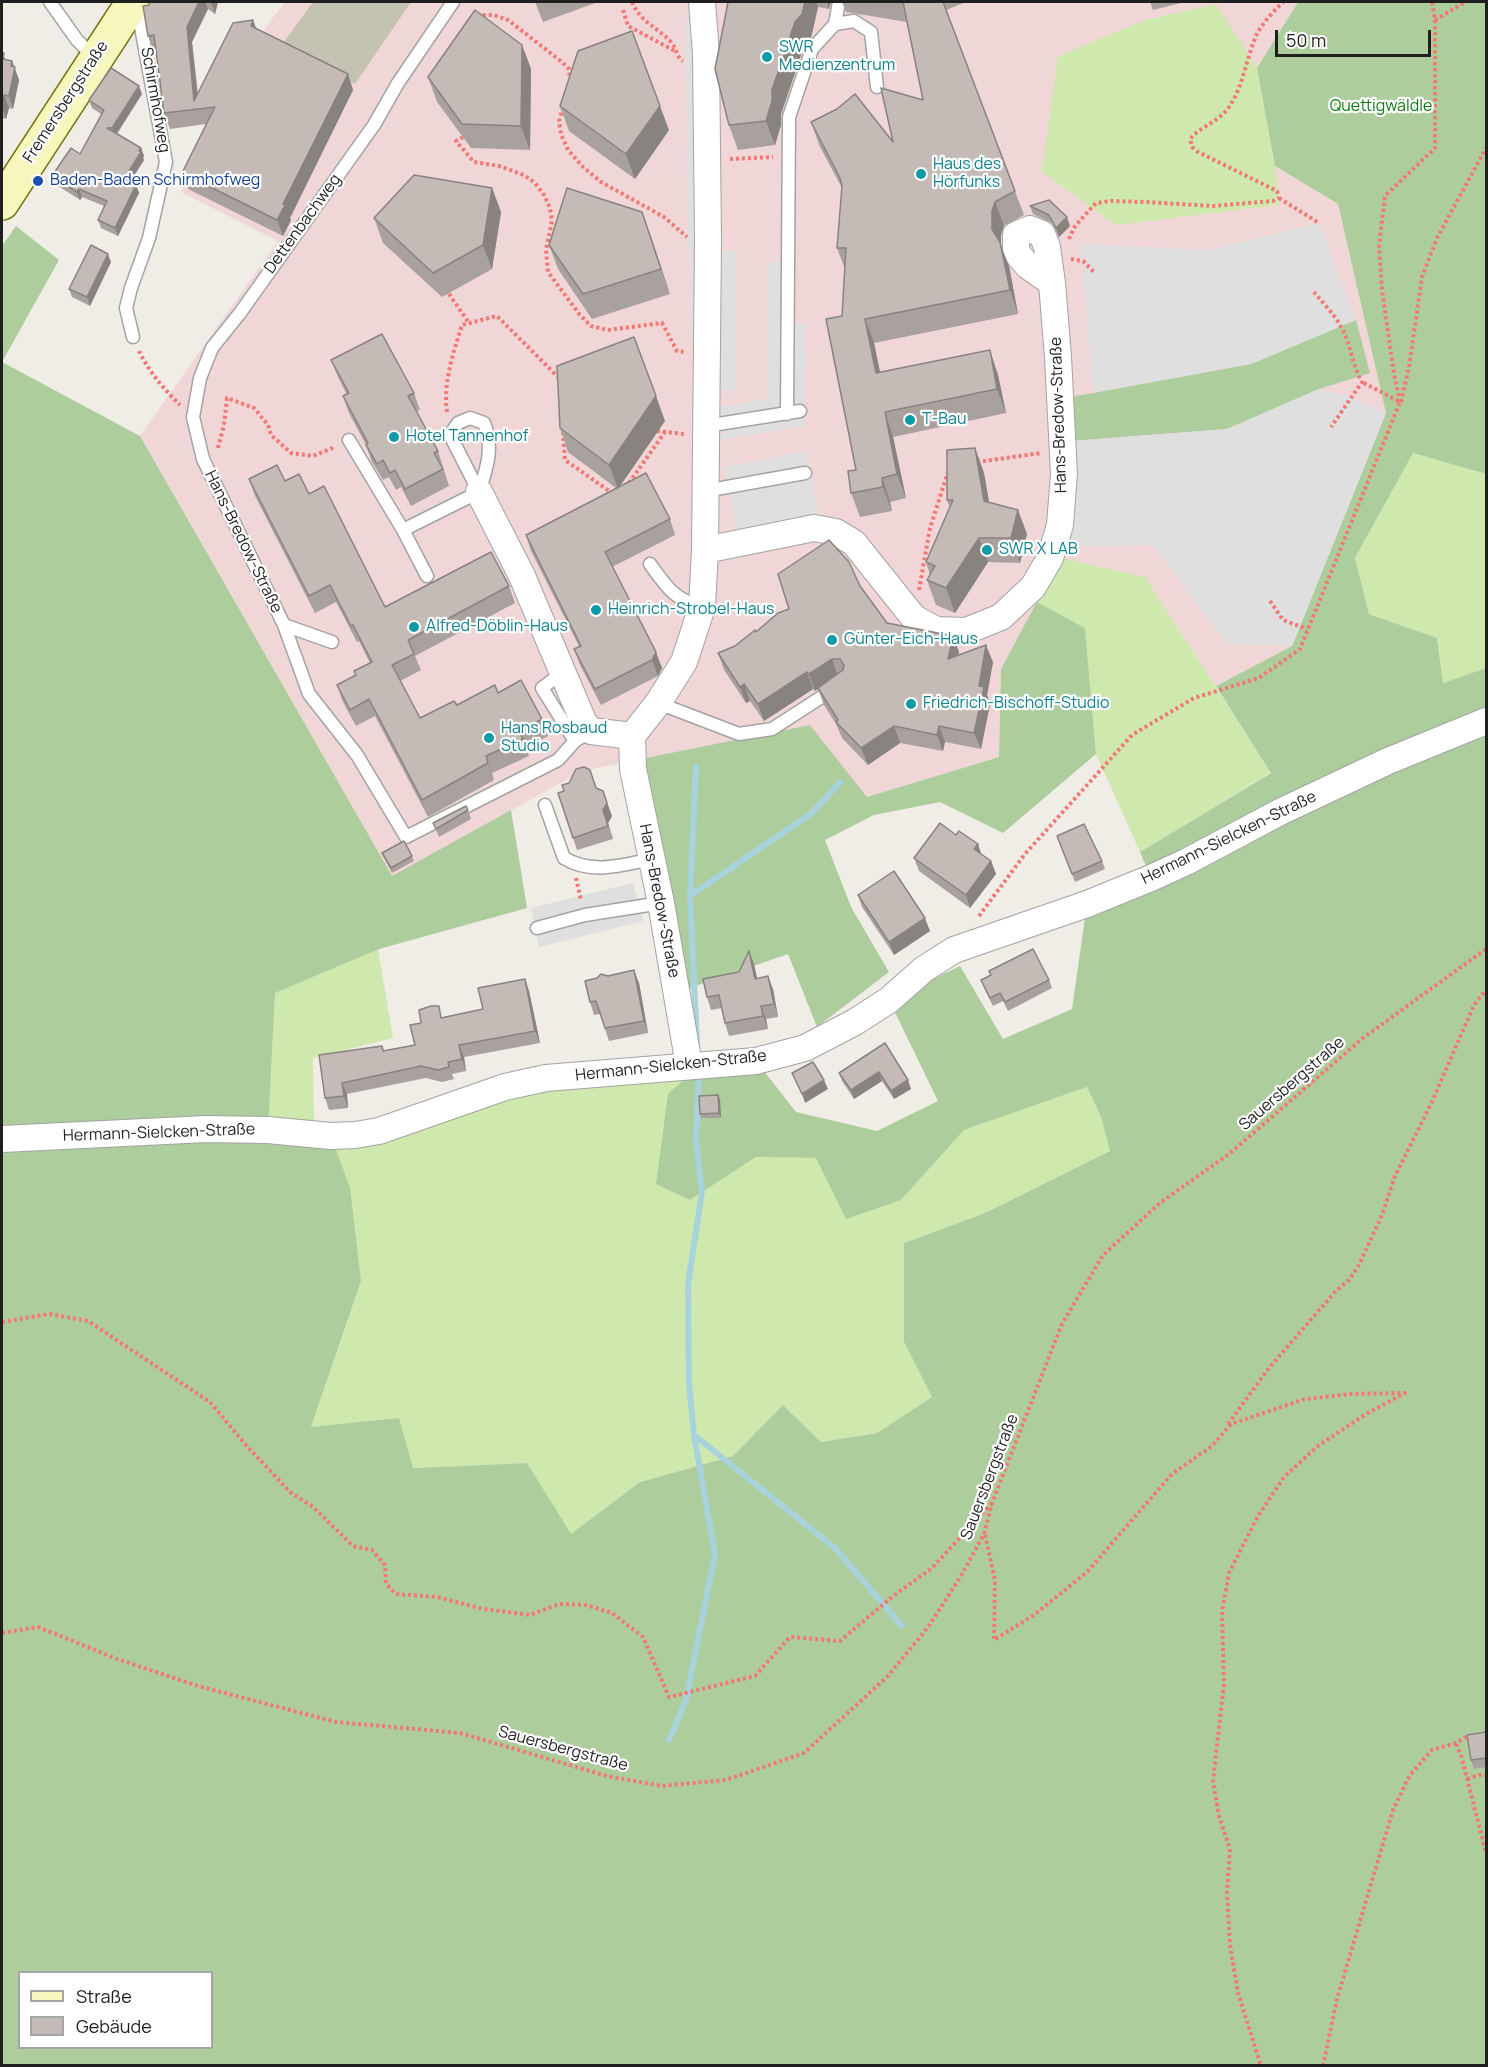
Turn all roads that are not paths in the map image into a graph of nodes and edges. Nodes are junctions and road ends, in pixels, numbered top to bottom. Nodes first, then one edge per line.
1 (50, 2) edge
2 (135, 2) edge
3 (453, 2) edge
4 (702, 2) edge
5 (839, 2) edge
6 (835, 24) junction
7 (95, 58) junction
8 (877, 87) dead end
9 (2, 203) edge
10 (1052, 283) dead end
11 (133, 337) road end
12 (800, 411) dead end
13 (787, 414) junction
14 (706, 426) junction
15 (345, 442) road end
16 (203, 459) joint
17 (805, 473) dead end
18 (705, 491) junction
19 (479, 492) junction
20 (403, 530) junction
21 (705, 550) junction
22 (650, 564) dead end
23 (427, 576) dead end
24 (702, 607) junction
25 (284, 625) junction
26 (332, 642) dead end
27 (842, 683) edge
28 (658, 703) junction
29 (1486, 721) edge
30 (583, 736) junction
31 (632, 736) junction
32 (545, 805) dead end
33 (652, 859) junction
34 (661, 903) junction
35 (537, 928) dead end
36 (697, 1065) junction
37 (2, 1139) edge

1 - 7 lane
2 - 7 main road, Fremersbergstraße
2 - 11 lane, Schirmhofweg
3 - 16 lane, Dettenbachweg
4 - 14 street
5 - 6 lane
6 - 8 lane
6 - 13 lane
7 - 9 main road, Fremersbergstraße
10 - 21 street, Hans-Bredow-Straße
12 - 13 lane
13 - 14 lane
14 - 18 street
15 - 20 lane
16 - 25 lane, Hans-Bredow-Straße
17 - 18 lane
18 - 21 street
19 - 19 lane
19 - 20 lane
19 - 30 street
20 - 23 lane
21 - 24 street
22 - 24 lane
24 - 28 street
25 - 26 lane, Hans-Bredow-Straße
25 - 30 lane, Hans-Bredow-Straße
27 - 28 lane
28 - 31 street
29 - 36 street, Hermann-Sielcken-Straße
30 - 31 street
31 - 33 street, Hans-Bredow-Straße
32 - 33 lane
33 - 34 street, Hans-Bredow-Straße
34 - 35 lane
34 - 36 street, Hans-Bredow-Straße
36 - 37 street, Hermann-Sielcken-Straße

